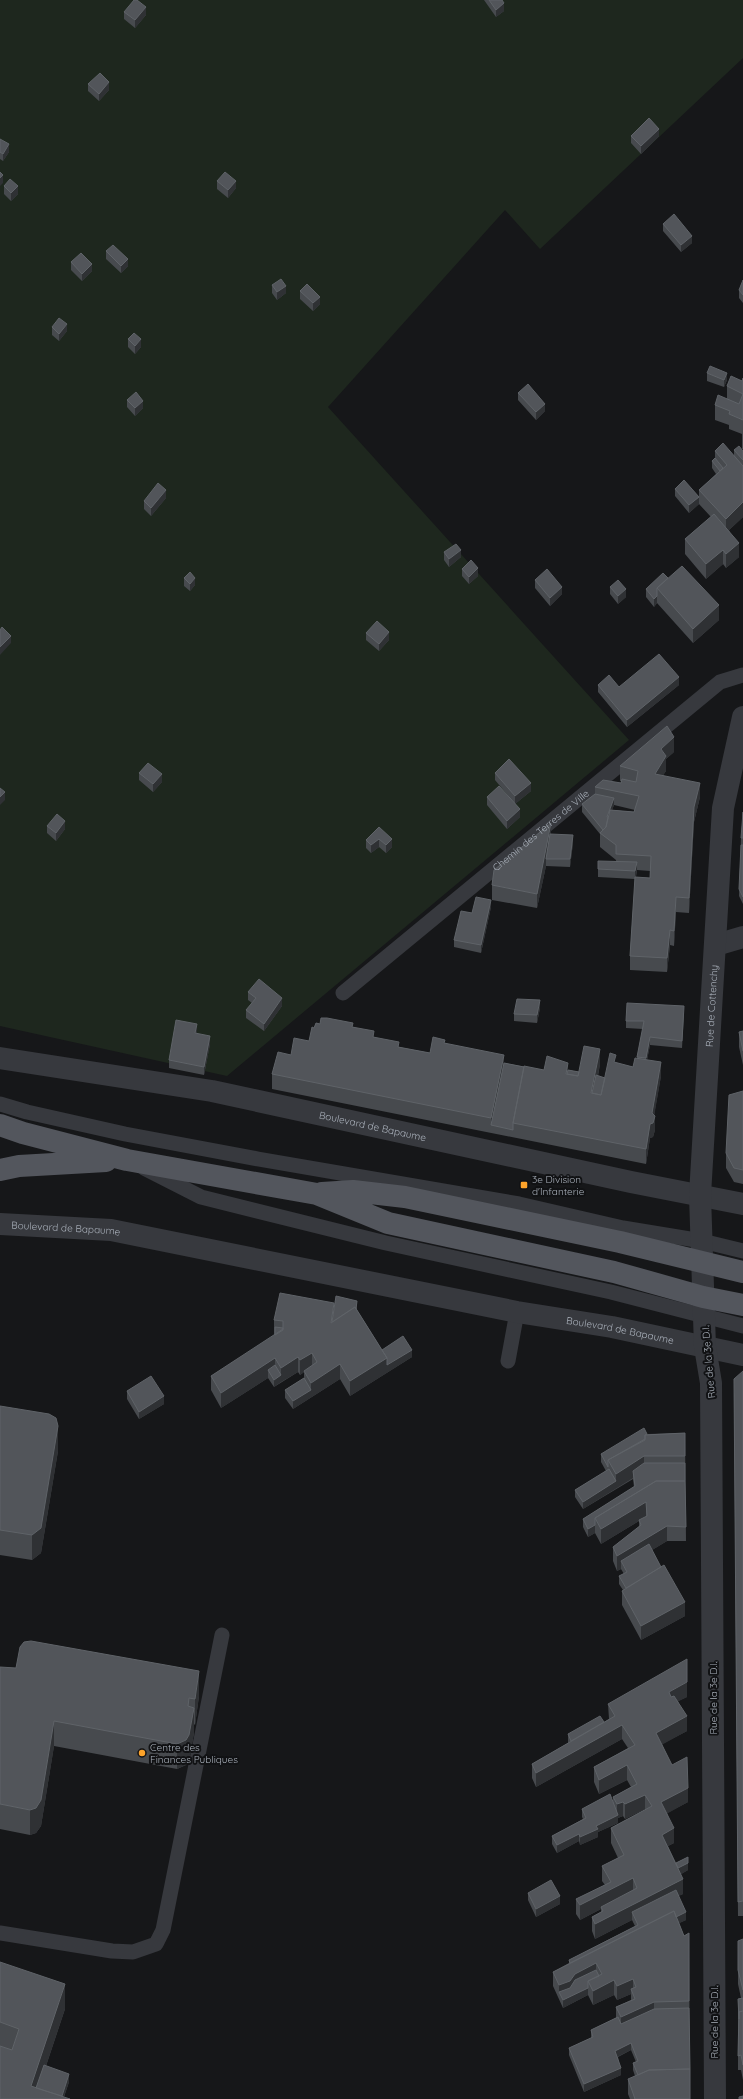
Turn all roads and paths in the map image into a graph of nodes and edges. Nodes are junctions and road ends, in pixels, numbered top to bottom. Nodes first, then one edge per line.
1 (743, 675) edge
2 (743, 717) edge
3 (743, 938) edge
4 (716, 945) junction
5 (343, 993) dead end
6 (0, 1058) edge
7 (0, 1104) edge
8 (0, 1125) edge
9 (127, 1160) junction
10 (0, 1170) edge
11 (317, 1194) junction
12 (700, 1195) junction
13 (743, 1204) edge
14 (0, 1224) edge
15 (743, 1251) edge
16 (702, 1252) junction
17 (743, 1272) edge
18 (743, 1305) edge
19 (703, 1307) junction
20 (517, 1312) junction
21 (743, 1326) edge
22 (705, 1347) junction
23 (743, 1355) edge
24 (508, 1361) dead end
25 (222, 1635) dead end
26 (0, 1933) edge
27 (715, 2099) edge

1 - 5 lane, Chemin des Terres de Ville
2 - 4 street, Rue de Cottenchy
3 - 4 street
4 - 12 street, Rue de Cottenchy
6 - 12 street, Boulevard de Bapaume
7 - 16 lane
8 - 9 main road
9 - 10 main road
9 - 11 main road
9 - 19 lane
11 - 16 main road
11 - 19 main road
12 - 13 street, Boulevard de Bapaume
12 - 16 street, Rue de Cottenchy
14 - 20 street, Boulevard de Bapaume
15 - 16 lane
16 - 17 main road
16 - 19 street, Rue de Cottenchy
18 - 19 main road
19 - 21 lane
19 - 22 street, Rue de la 3e D.I.
20 - 22 street, Boulevard de Bapaume
20 - 24 lane
22 - 23 street, Boulevard de Bapaume
22 - 27 street, Rue de la 3e D.I.
25 - 26 lane

